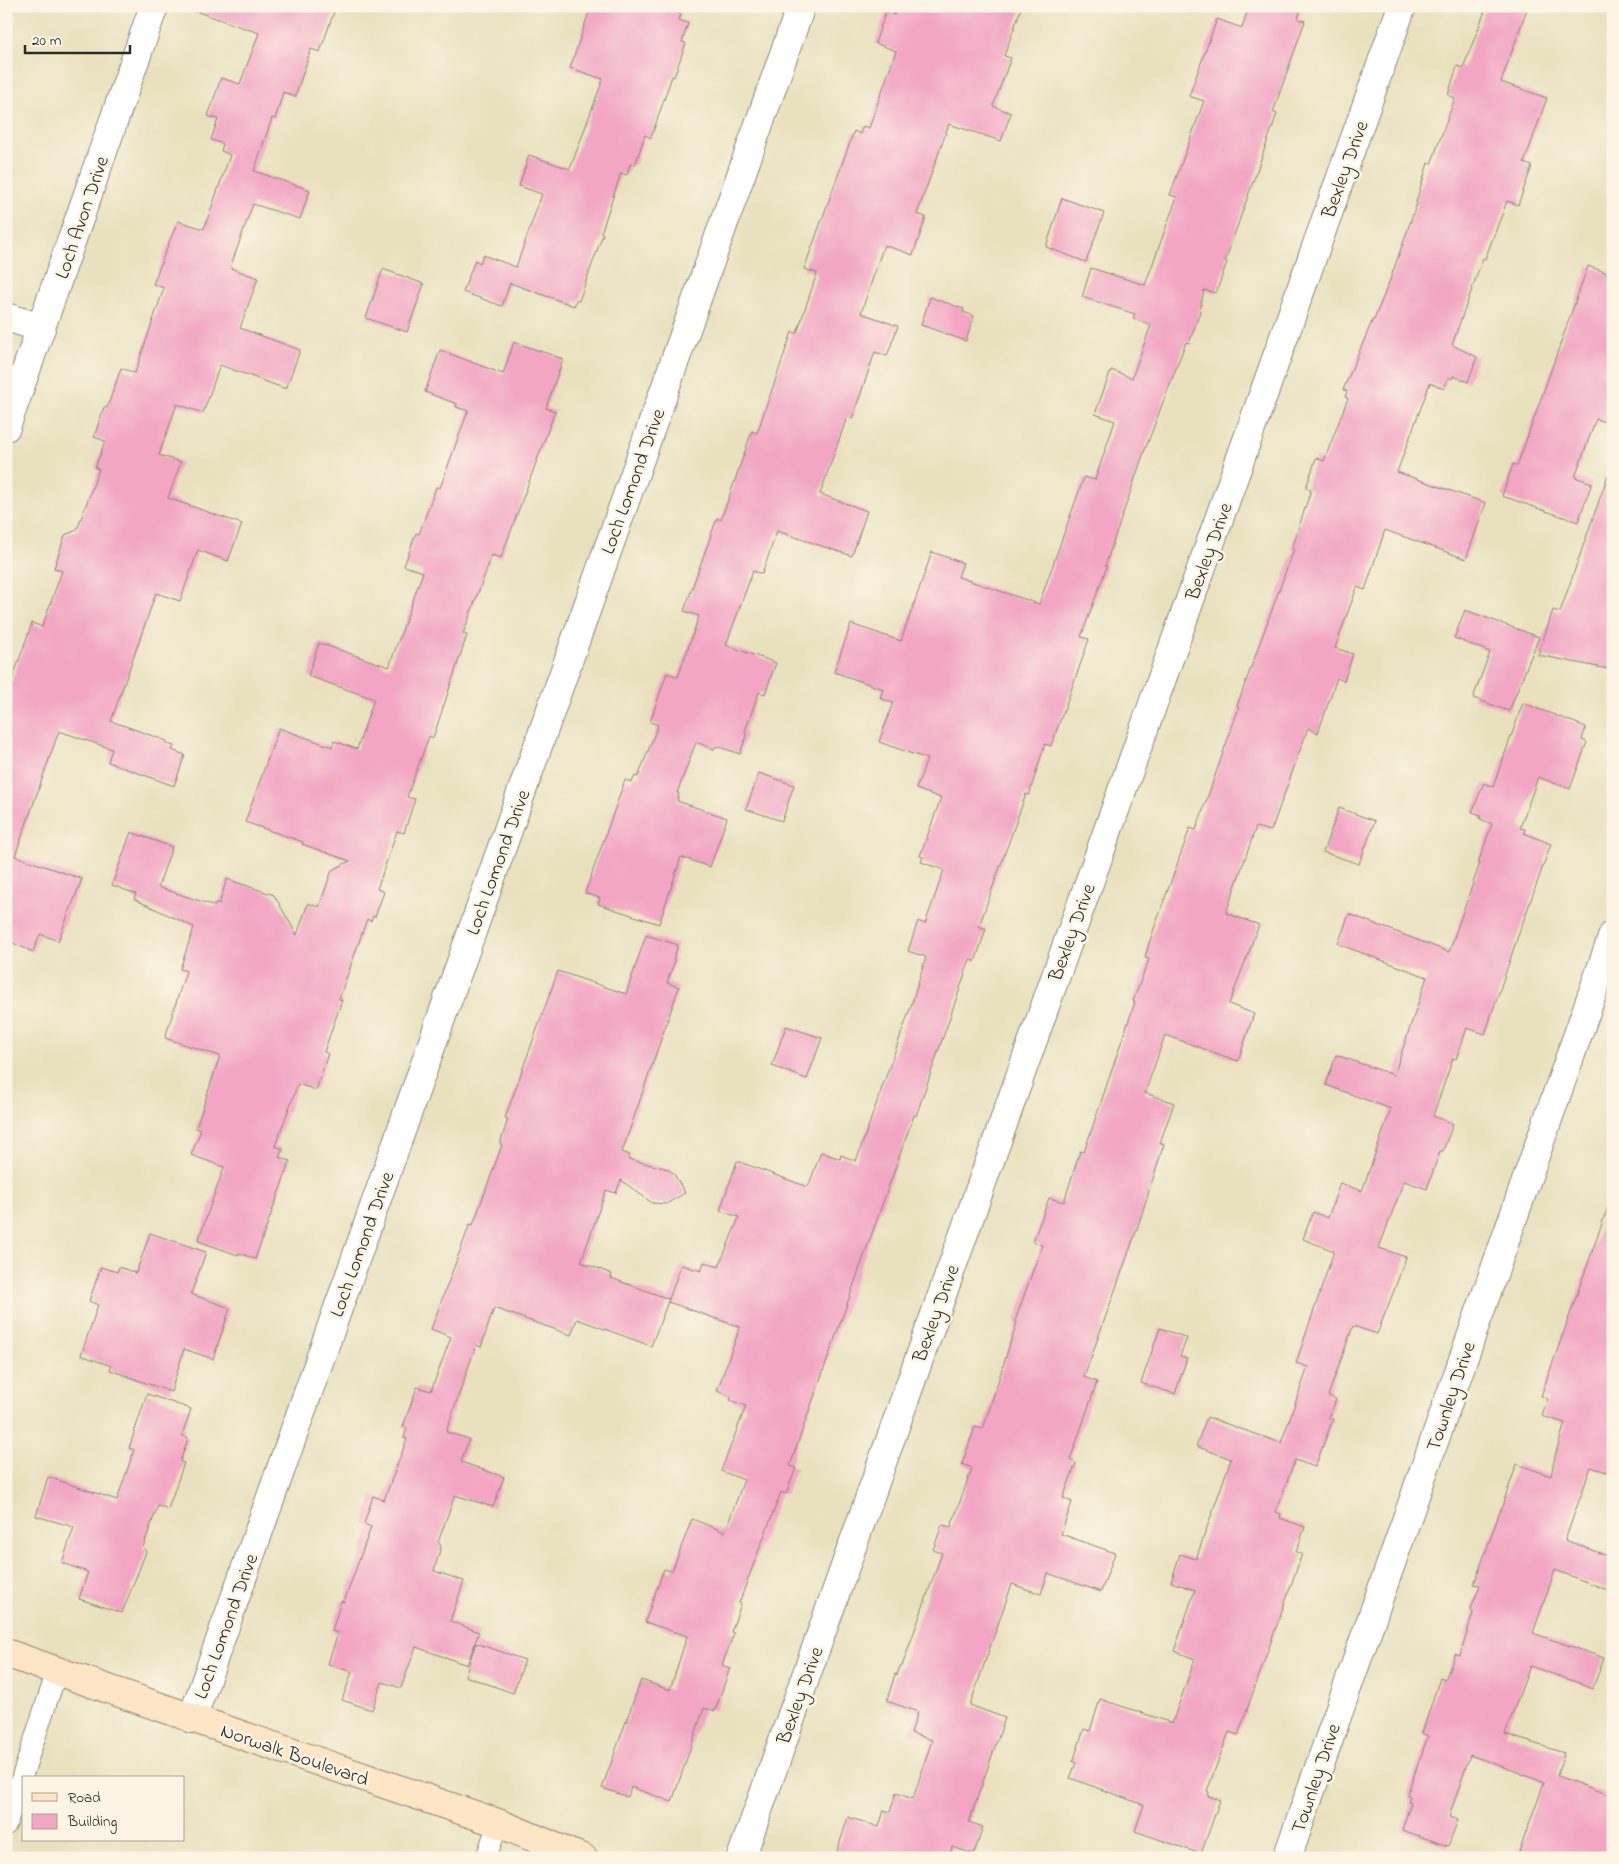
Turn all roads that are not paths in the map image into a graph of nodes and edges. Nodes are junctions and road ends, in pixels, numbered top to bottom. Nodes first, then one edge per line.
1 (154, 6) edge
2 (801, 6) edge
3 (1402, 6) edge
4 (6, 317) edge
5 (42, 328) junction
6 (6, 427) edge
7 (1613, 935) edge
8 (6, 1653) edge
9 (57, 1671) junction
10 (192, 1719) junction
11 (22, 1776) edge
12 (22, 1777) edge
13 (498, 1824) junction
14 (6, 1825) edge
15 (486, 1858) edge
16 (583, 1858) edge
17 (741, 1858) edge
18 (1287, 1858) edge

1 - 5 street, Loch Avon Drive
2 - 10 street, Loch Lomond Drive
3 - 17 street, Bexley Drive
4 - 5 street
5 - 6 street, Loch Avon Drive
7 - 18 street, Townley Drive
8 - 9 main road, Norwalk Boulevard
9 - 10 main road, Norwalk Boulevard
9 - 11 lane
10 - 13 main road, Norwalk Boulevard
12 - 14 lane
13 - 15 lane
13 - 16 main road, Norwalk Boulevard

